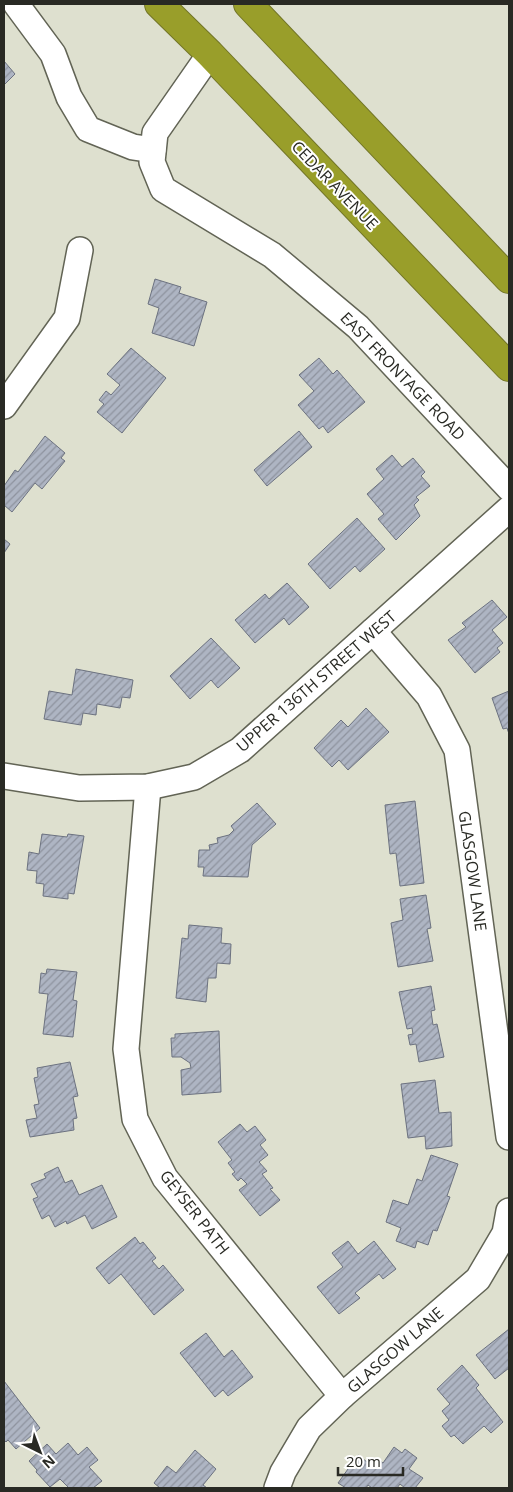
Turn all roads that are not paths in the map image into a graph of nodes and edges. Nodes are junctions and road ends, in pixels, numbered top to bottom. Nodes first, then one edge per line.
1 (16, 4) edge
2 (160, 4) edge
3 (248, 4) edge
4 (210, 54) junction
5 (154, 142) junction
6 (80, 250) dead end
7 (509, 279) edge
8 (509, 367) edge
9 (4, 406) edge
10 (509, 488) edge
11 (509, 509) edge
12 (373, 631) junction
13 (4, 776) edge
14 (148, 787) junction
15 (509, 1137) edge
16 (509, 1211) edge
17 (342, 1396) junction
18 (277, 1488) edge

1 - 5 street
2 - 4 highway, CEDAR AVENUE
3 - 7 highway
4 - 5 street
4 - 8 highway, CEDAR AVENUE
5 - 10 street, EAST FRONTAGE ROAD
6 - 9 street
11 - 12 street, UPPER 136TH STREET WEST
12 - 14 street, UPPER 136TH STREET WEST
12 - 15 street, GLASGOW LANE
13 - 14 street, UPPER 136TH STREET WEST
14 - 17 street, GEYSER PATH
16 - 17 street, GLASGOW LANE
17 - 18 street, GLASGOW LANE

